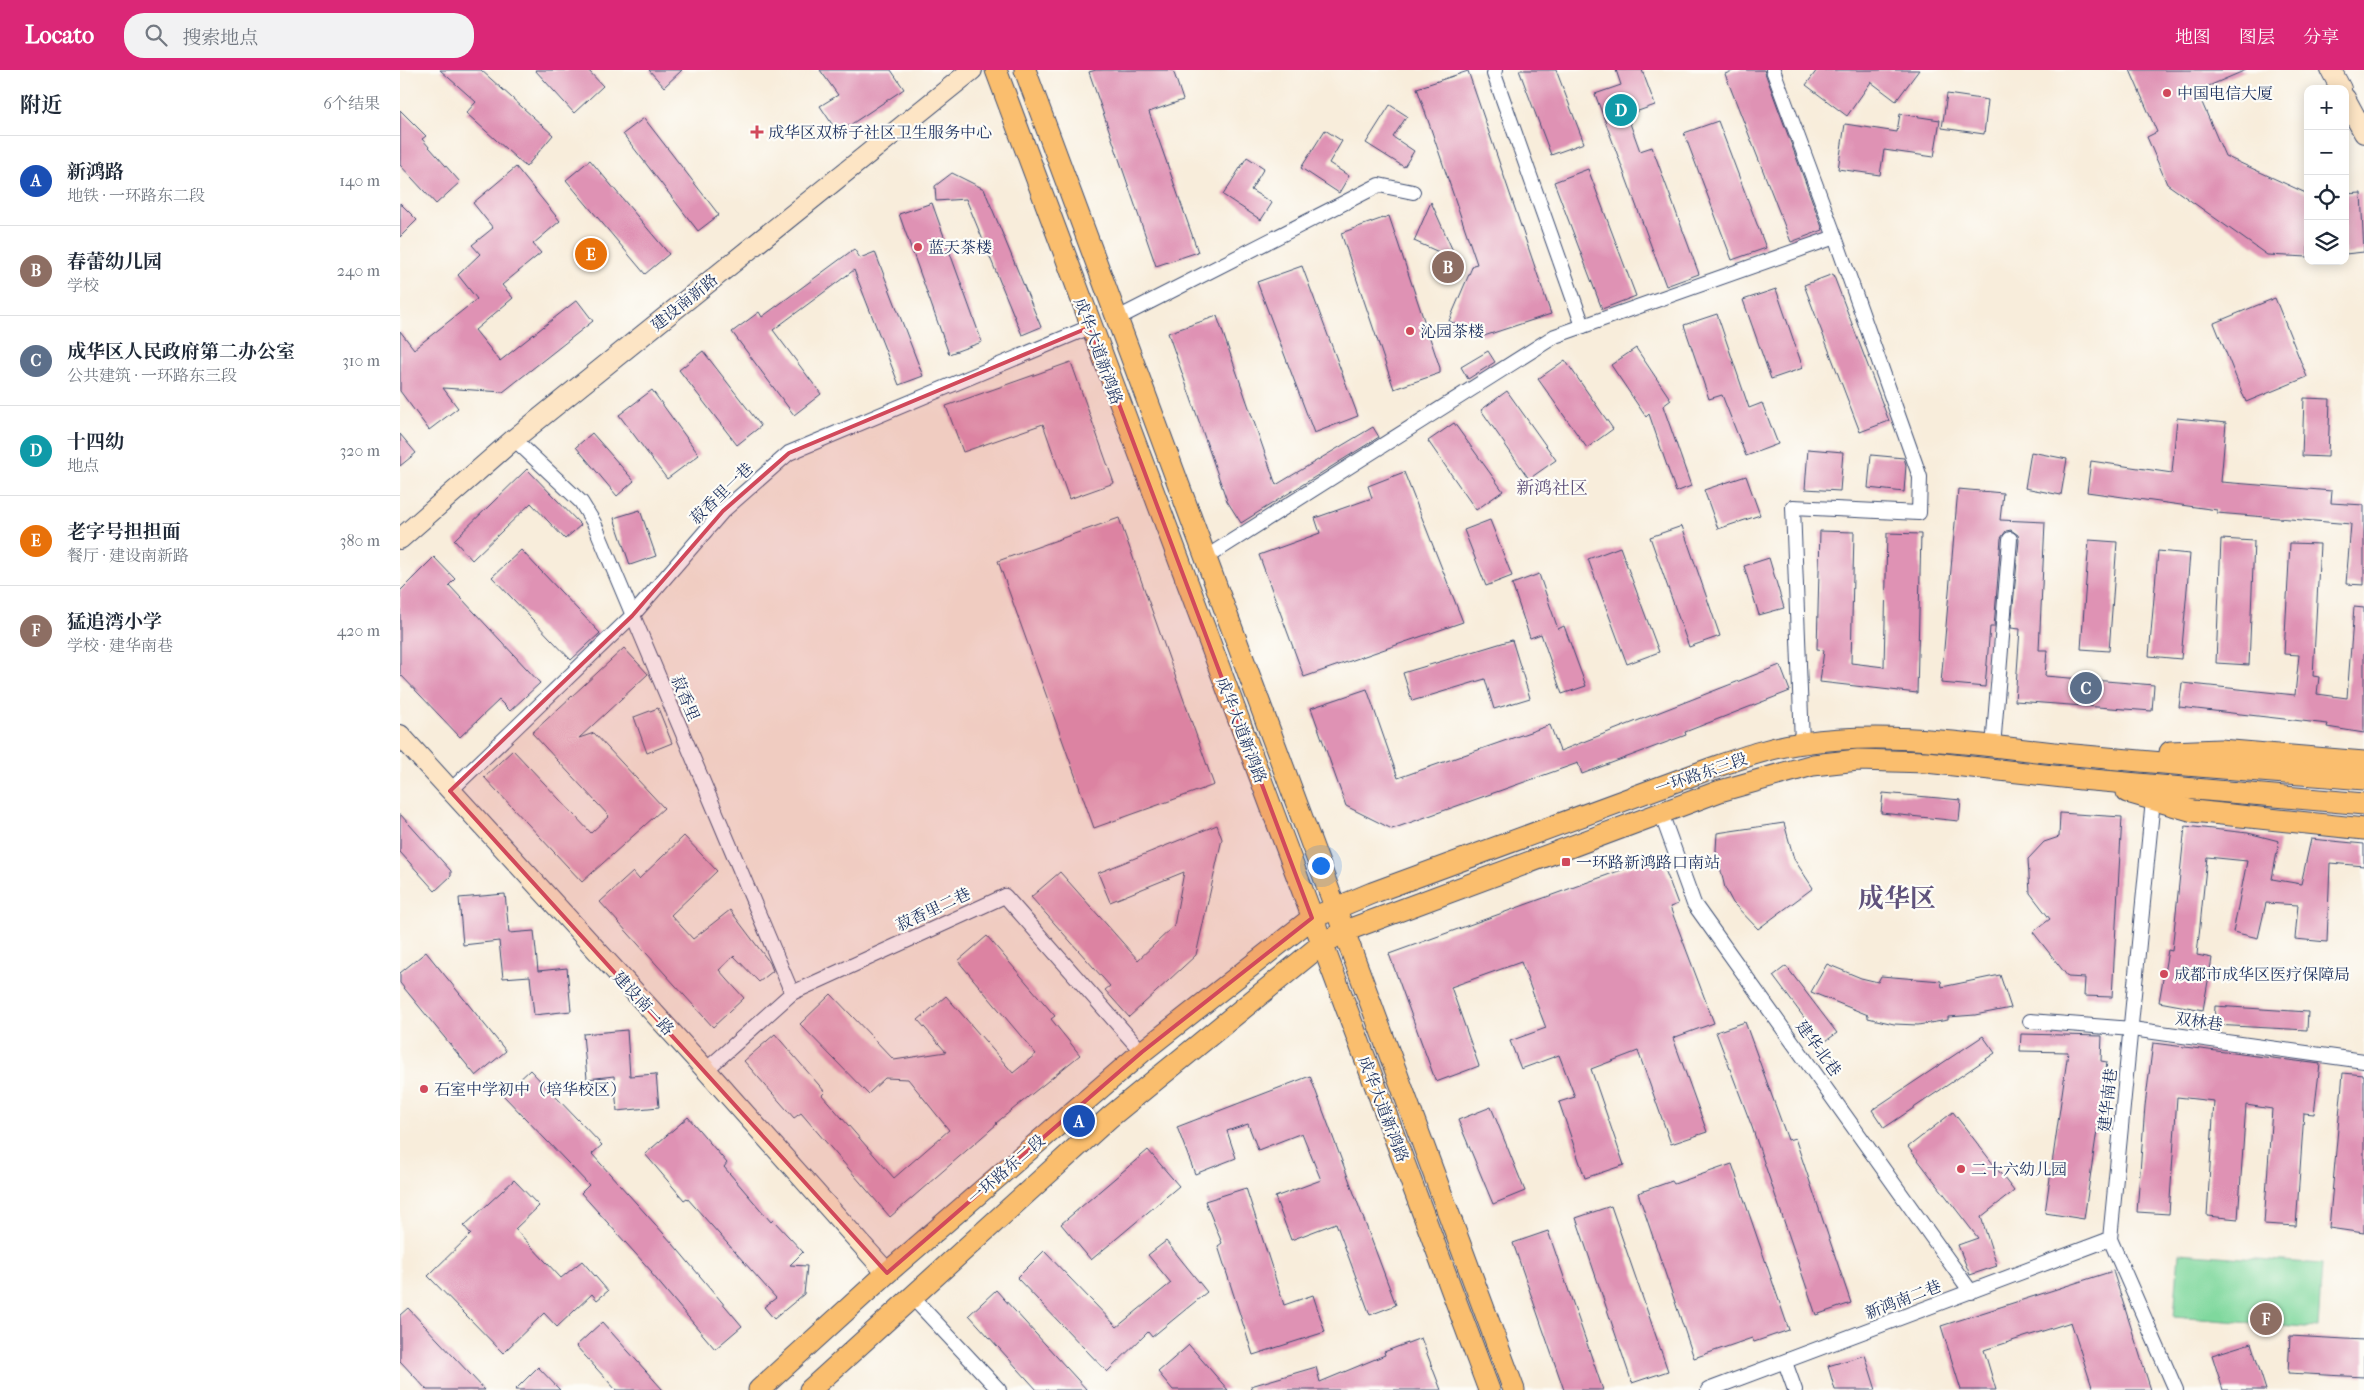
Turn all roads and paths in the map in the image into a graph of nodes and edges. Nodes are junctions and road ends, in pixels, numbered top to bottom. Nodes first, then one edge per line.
1 (972, 70) edge
2 (996, 70) edge
3 (1025, 70) edge
4 (1495, 70) edge
5 (1773, 70) edge
6 (2331, 70) edge
7 (2338, 85) edge
8 (2349, 105) edge
9 (2364, 133) edge
10 (1413, 192) dead end
11 (1835, 237) junction
12 (1116, 319) junction
13 (1583, 326) junction
14 (1090, 327) junction
15 (514, 439) junction
16 (400, 538) edge
17 (2010, 539) dead end
18 (1205, 558) junction
19 (632, 616) junction
20 (400, 735) edge
21 (1802, 743) junction
22 (1993, 747) junction
23 (2085, 756) junction
24 (2364, 762) edge
25 (2082, 779) junction
26 (2364, 779) edge
27 (450, 791) junction
28 (2153, 800) junction
29 (2364, 804) edge
30 (1661, 813) junction
31 (2364, 828) edge
32 (1335, 907) junction
33 (1312, 918) junction
34 (1345, 931) junction
35 (1322, 944) junction
36 (792, 993) junction
37 (2030, 1021) dead end
38 (2132, 1029) junction
39 (1142, 1052) junction
40 (2364, 1060) edge
41 (706, 1070) junction
42 (2110, 1239) junction
43 (887, 1273) junction
44 (1971, 1292) junction
45 (913, 1298) junction
46 (1785, 1362) junction
47 (759, 1390) edge
48 (810, 1390) edge
49 (999, 1390) edge
50 (1489, 1390) edge
51 (1514, 1390) edge
52 (1708, 1390) edge
53 (1795, 1390) edge
54 (2176, 1390) edge

1 - 15 street, 建设南新路
2 - 14 main road, 成华大道新鸿路
3 - 12 main road, 成华大道新鸿路
4 - 13 street
5 - 11 street
6 - 7 street
8 - 9 street
10 - 12 street
11 - 13 street
11 - 21 street
12 - 18 main road, 成华大道新鸿路
13 - 18 street
14 - 19 street, 菽香里一巷
14 - 33 main road, 成华大道新鸿路
15 - 16 street, 建设南新路
15 - 19 street, 菽香里
17 - 22 street
18 - 32 main road, 成华大道新鸿路
19 - 27 street, 菽香里一巷
19 - 36 street, 菽香里
20 - 27 street, 建设南一路
21 - 22 main road, 一环路东三段
21 - 32 main road, 一环路东三段
22 - 23 main road, 一环路东三段
23 - 24 main road
23 - 26 main road
25 - 28 main road
25 - 29 main road
25 - 30 main road, 一环路东三段
27 - 41 street, 建设南一路
28 - 31 main road
28 - 38 street, 建华南巷
30 - 34 main road, 一环路东三段
30 - 44 street, 建华北巷
32 - 33 main road, 一环路东二段
32 - 34 main road, 成华大道新鸿路
33 - 35 main road, 成华大道新鸿路
33 - 39 main road, 一环路东二段
34 - 35 main road, 一环路东二段
34 - 51 main road, 成华大道新鸿路
35 - 45 main road, 一环路东二段
35 - 50 main road, 成华大道新鸿路
36 - 39 street, 菽香里二巷
36 - 41 street, 菽香里二巷
37 - 38 street, 双林巷
38 - 40 street, 双林巷
38 - 42 street, 建华南巷
39 - 43 main road, 一环路东二段
41 - 43 street, 建设南一路
42 - 44 street, 新鸿南二巷
42 - 54 street, 建华南巷
43 - 47 main road, 一环路东二段
44 - 46 street, 新鸿南二巷
45 - 48 main road, 一环路东二段
45 - 49 street
46 - 52 street, 新鸿南二巷
46 - 53 street

